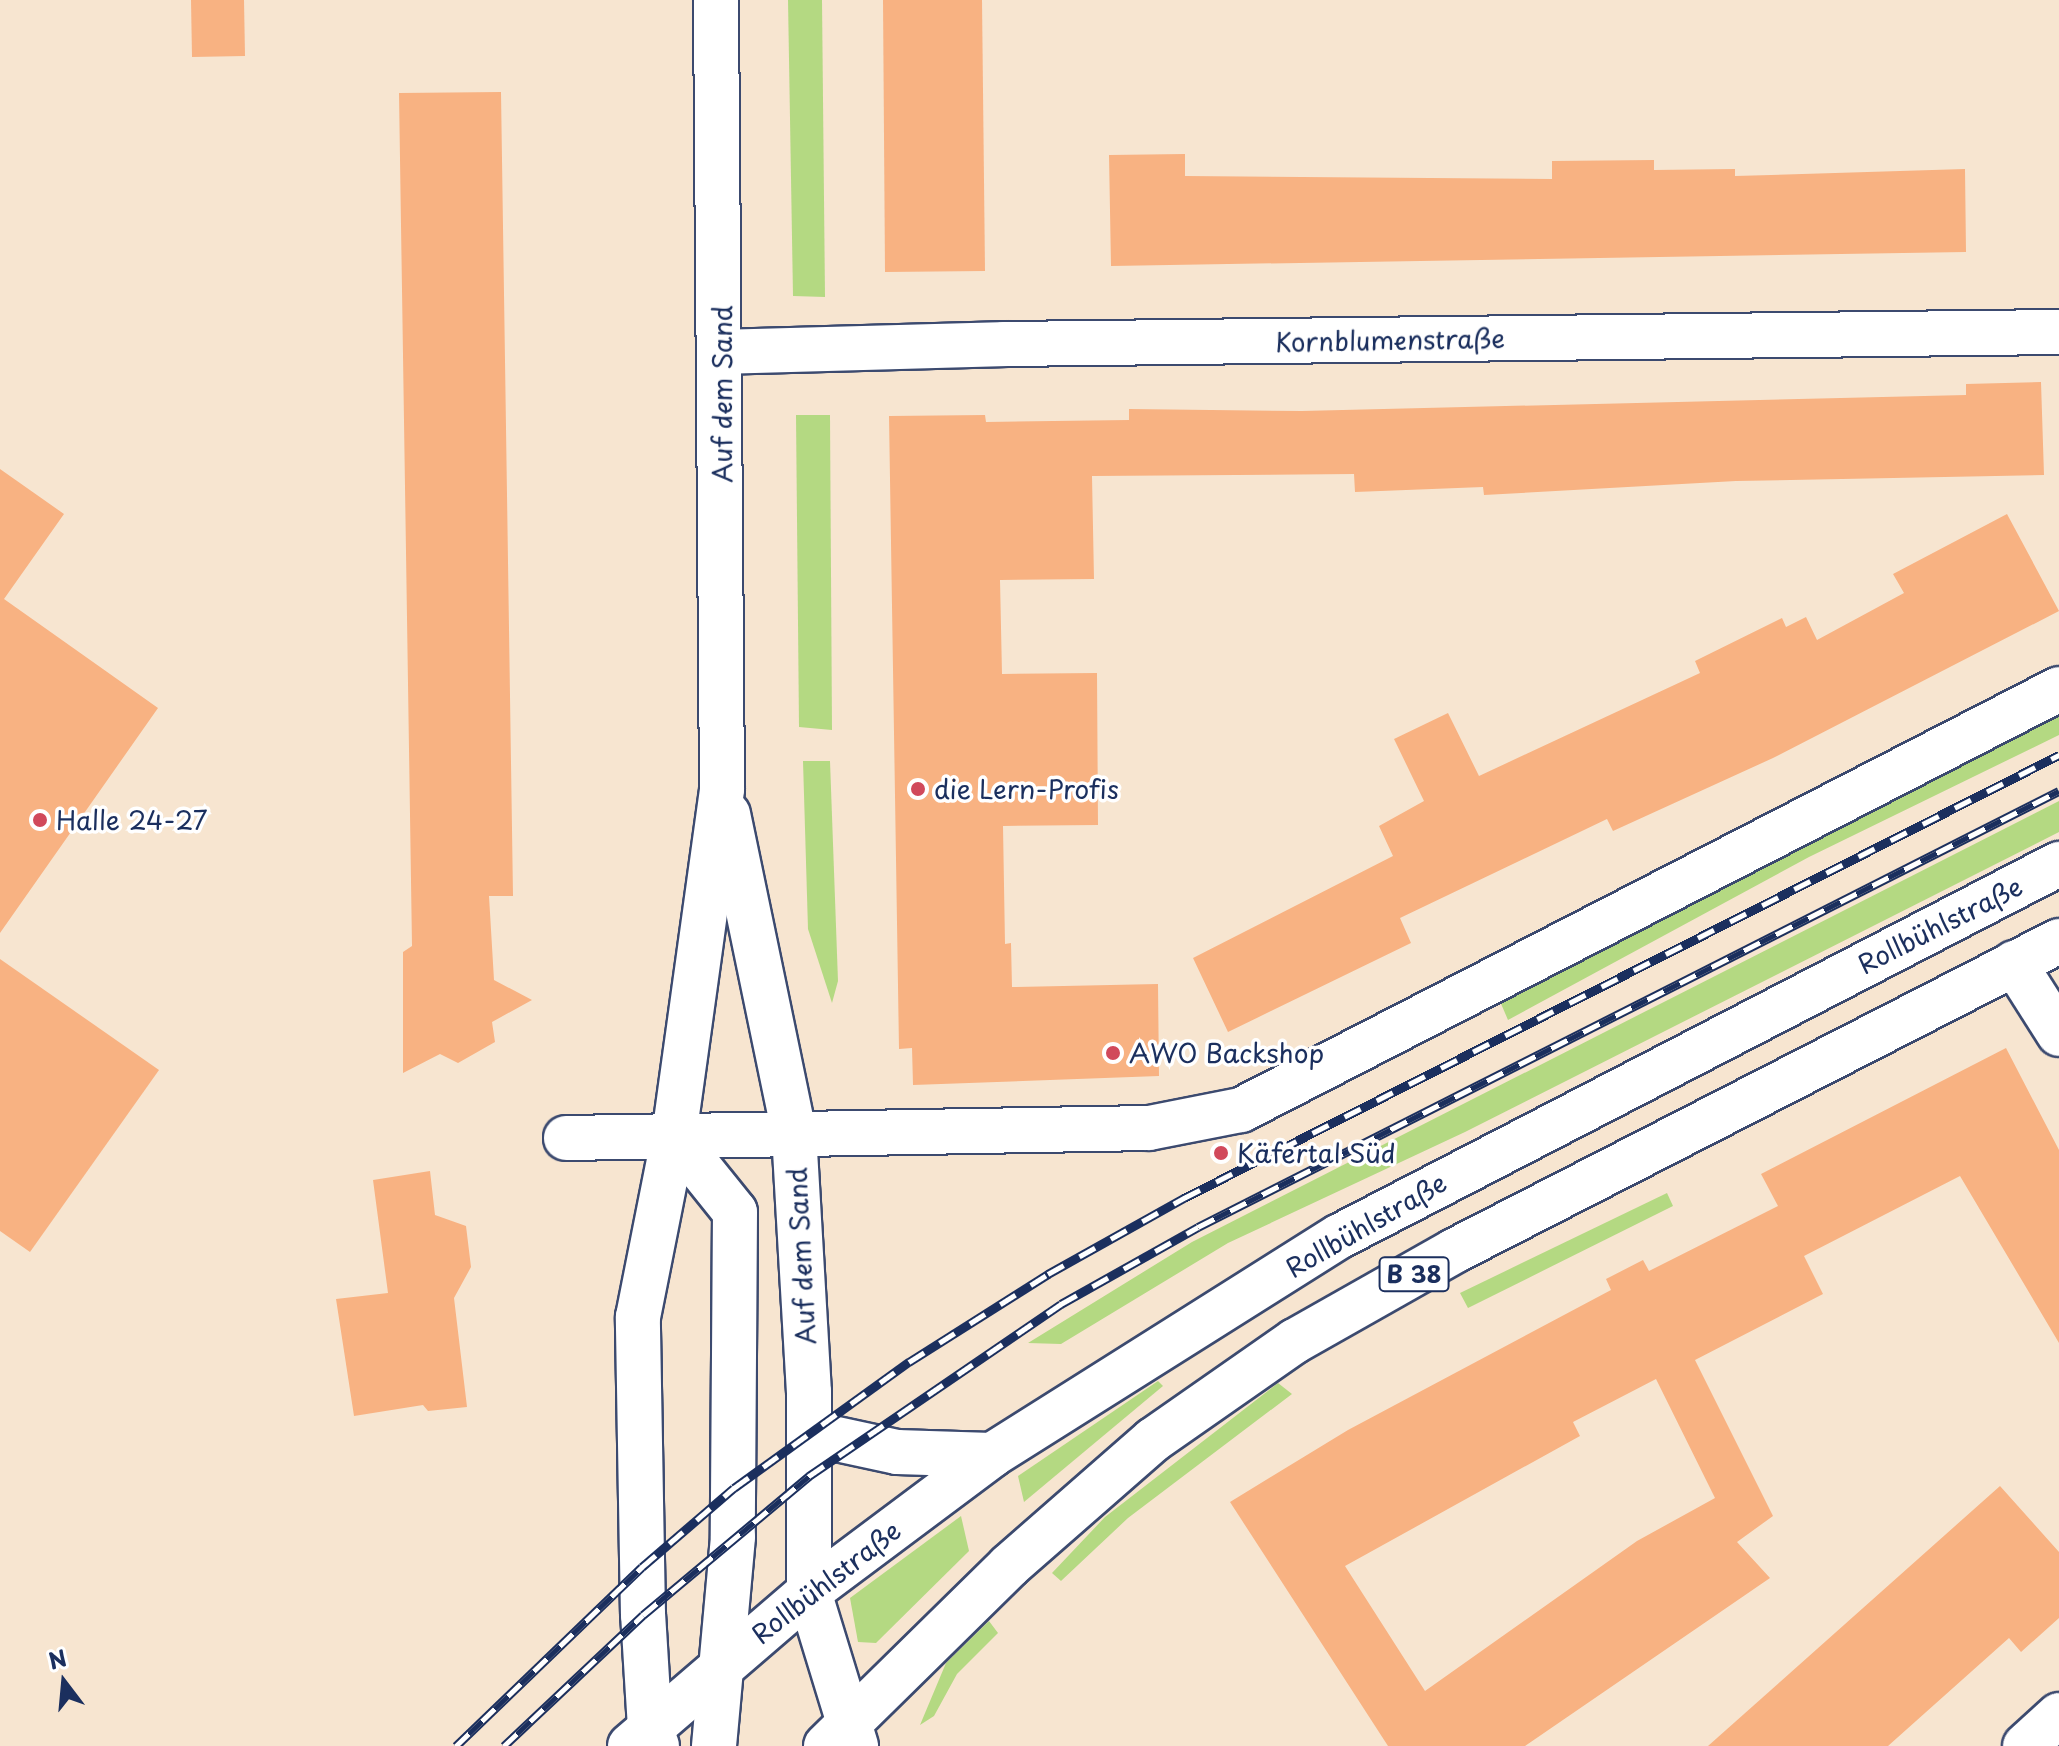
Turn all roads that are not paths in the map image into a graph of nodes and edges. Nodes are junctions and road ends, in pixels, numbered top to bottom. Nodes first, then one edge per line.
1 (716, 0) edge
2 (2059, 332) edge
3 (722, 352) junction
4 (2059, 689) edge
5 (722, 789) junction
6 (2059, 864) edge
7 (2059, 941) edge
8 (2014, 963) junction
9 (2052, 1022) edge
10 (794, 1133) junction
11 (674, 1136) junction
12 (566, 1138) dead end
13 (809, 1433) junction
14 (992, 1455) junction
15 (809, 1592) junction
16 (722, 1665) junction
17 (2059, 1715) edge
18 (843, 1739) edge
19 (655, 1741) edge
20 (714, 1746) edge
21 (2025, 1746) edge

1 - 3 main road, Auf dem Sand
2 - 3 main road, Kornblumenstraße
3 - 5 main road, Auf dem Sand
4 - 10 main road
5 - 10 main road, Auf dem Sand
5 - 11 main road, Auf dem Sand
6 - 14 main road, Rollbühlstraße / B 38
7 - 8 main road, B 38
8 - 9 main road
8 - 18 main road, B 38
10 - 11 main road
10 - 13 main road, Auf dem Sand
11 - 12 main road
11 - 16 main road
11 - 19 main road, Auf dem Sand
13 - 14 main road
13 - 15 main road, Auf dem Sand
14 - 15 main road, Rollbühlstraße / B 38
15 - 16 main road, Rollbühlstraße / B 38
15 - 18 main road, Auf dem Sand
16 - 19 main road, B 38
16 - 20 main road
17 - 21 main road

